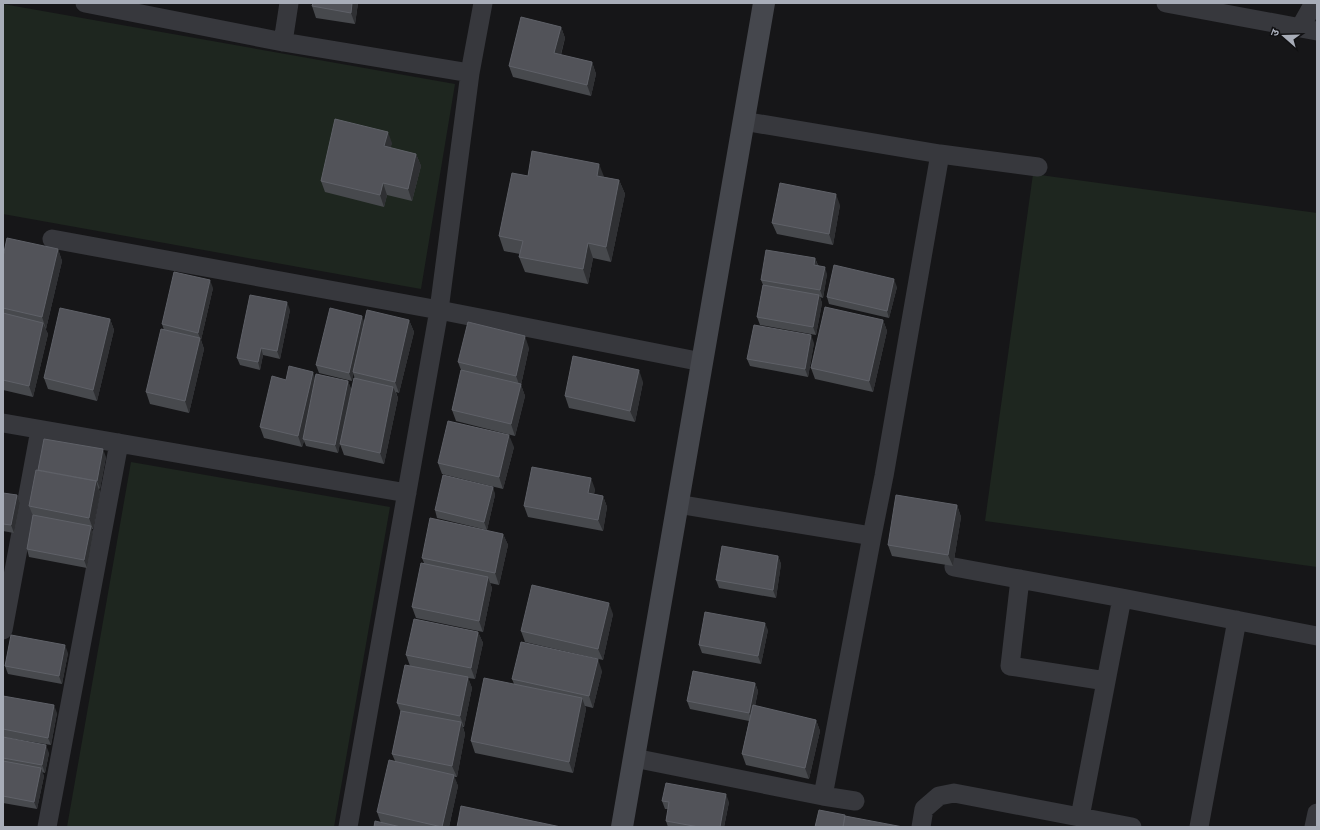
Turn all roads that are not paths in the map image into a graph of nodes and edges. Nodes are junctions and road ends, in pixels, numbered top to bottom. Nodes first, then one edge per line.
1 (85, 3) edge
2 (289, 3) edge
3 (483, 3) edge
4 (764, 3) edge
5 (1166, 3) edge
6 (1314, 3) edge
7 (1309, 30) edge
8 (283, 42) junction
9 (470, 73) junction
10 (743, 121) junction
11 (940, 154) junction
12 (1038, 167) dead end
13 (52, 239) dead end
14 (439, 310) junction
15 (702, 362) junction
16 (3, 423) edge
17 (40, 430) junction
18 (118, 442) junction
19 (407, 493) junction
20 (677, 504) junction
21 (872, 536) junction
22 (954, 567) dead end
23 (1020, 579) junction
24 (1122, 598) junction
25 (1237, 620) junction
26 (3, 630) edge
27 (1317, 636) edge
28 (1106, 681) junction
29 (634, 758) junction
30 (824, 796) junction
31 (855, 801) dead end
32 (1317, 813) edge
33 (1080, 817) junction
34 (47, 827) edge
35 (348, 827) edge
36 (622, 827) edge
37 (921, 827) edge
38 (1132, 827) edge
39 (1199, 827) edge
40 (1314, 827) edge

1 - 8 street
2 - 8 street
3 - 9 street
4 - 10 street
5 - 7 street
6 - 7 street
8 - 9 street
9 - 14 street
10 - 11 street
10 - 15 street
11 - 12 street
11 - 21 street
13 - 14 street
14 - 15 street
14 - 19 street
15 - 20 street
16 - 17 street
17 - 18 street
17 - 26 street
18 - 19 street
18 - 34 street
19 - 35 street
20 - 21 street
20 - 29 street
21 - 30 street
22 - 23 street
23 - 24 street
23 - 28 street
24 - 25 street
24 - 28 street
25 - 27 street
25 - 39 street
28 - 33 street
29 - 30 street
29 - 36 street
30 - 31 street
32 - 40 street
33 - 37 street
33 - 38 street

